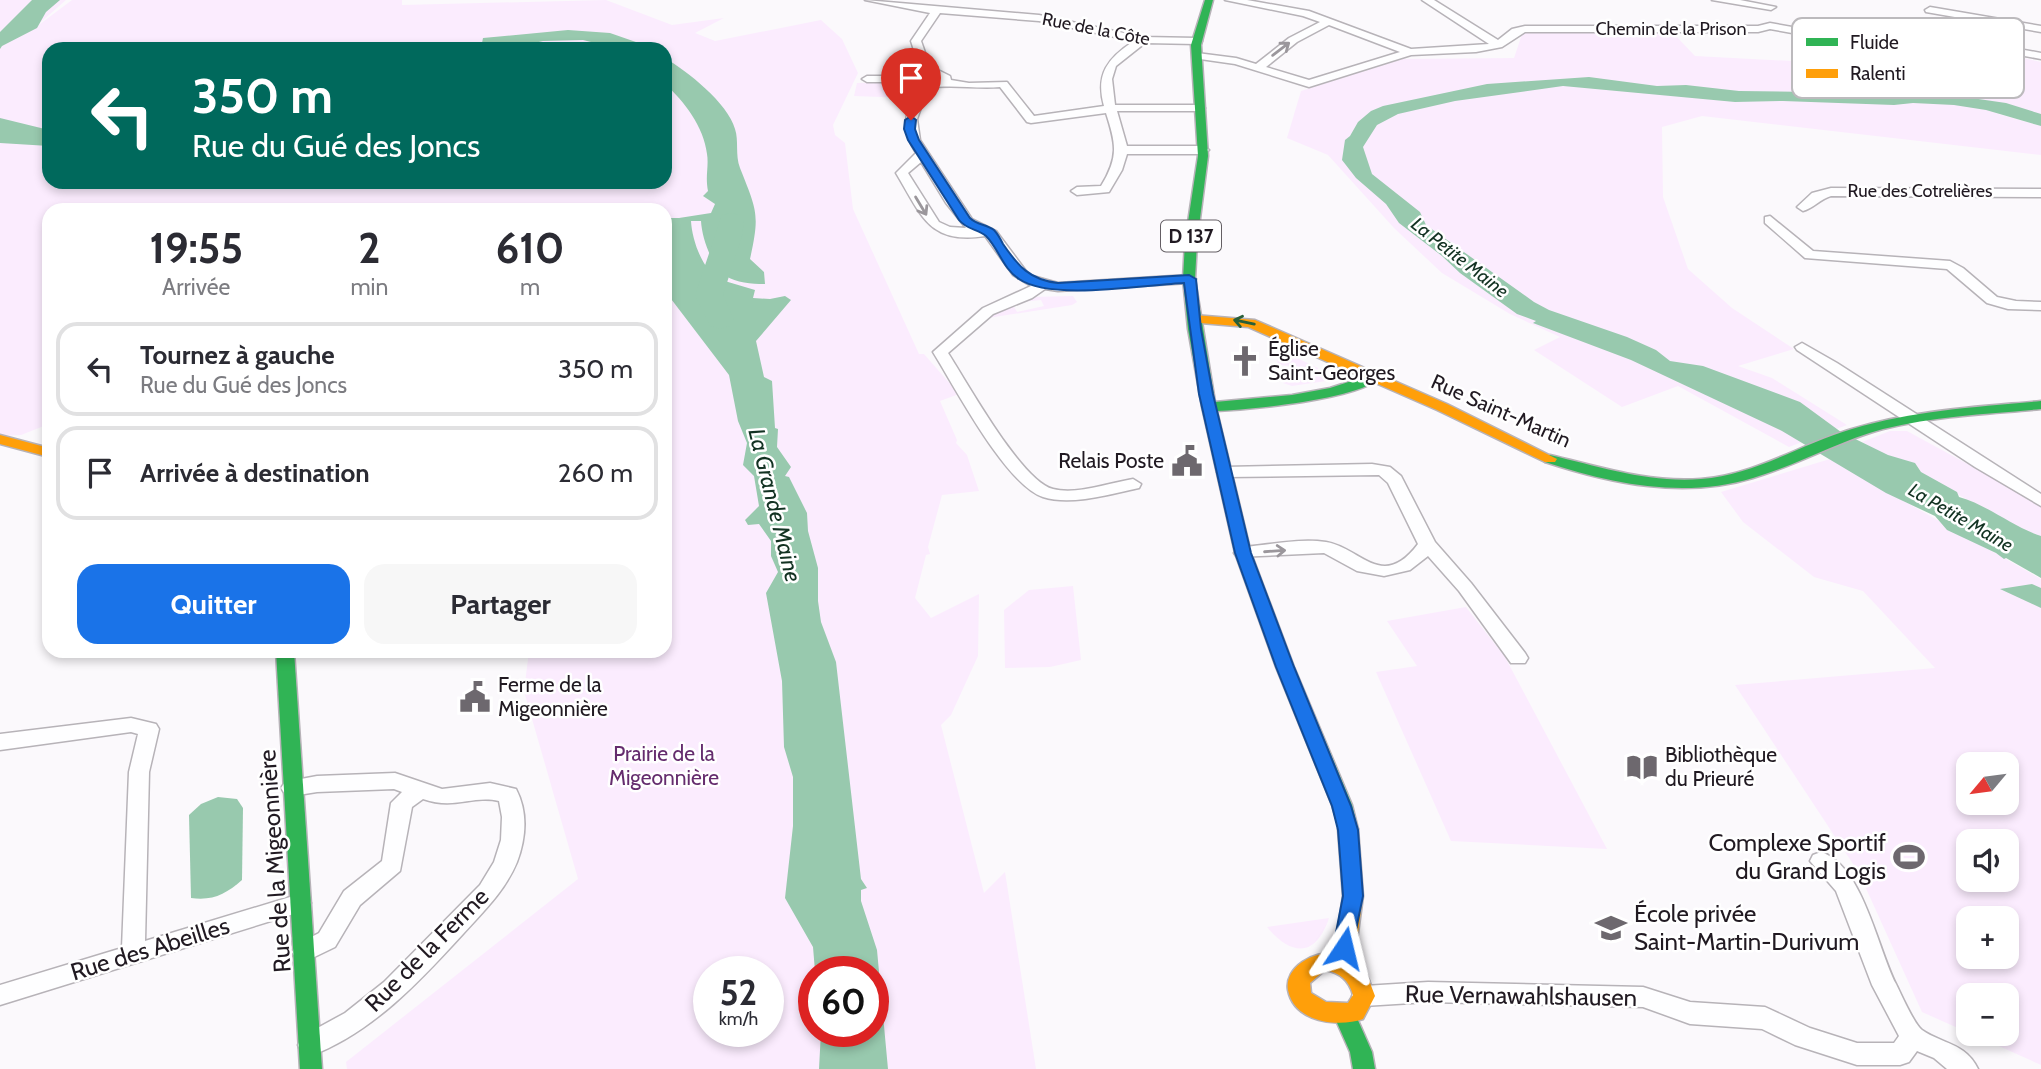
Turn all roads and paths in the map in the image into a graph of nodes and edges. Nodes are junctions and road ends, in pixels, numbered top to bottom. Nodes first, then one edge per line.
1 (873, 0) edge
2 (1209, 0) edge
3 (1230, 0) edge
4 (1427, 0) edge
5 (1717, 0) edge
6 (1771, 3) edge
7 (1929, 5) edge
8 (937, 10) junction
9 (1990, 18) edge
10 (1327, 22) junction
11 (1770, 26) junction
12 (1792, 30) edge
13 (1143, 40) junction
14 (1498, 45) junction
15 (1197, 49) junction
16 (1410, 52) junction
17 (1258, 68) junction
18 (926, 72) junction
19 (867, 79) dead end
20 (917, 82) junction
21 (944, 82) junction
22 (1308, 84) joint
23 (1199, 108) junction
24 (1110, 110) junction
25 (1065, 115) junction
26 (1079, 130) dead end
27 (1122, 149) junction
28 (1203, 150) junction
29 (922, 153) junction
30 (1077, 191) dead end
31 (2041, 193) edge
32 (1803, 207) dead end
33 (1770, 220) dead end
34 (994, 236) junction
35 (1189, 279) junction
36 (1042, 285) junction
37 (2041, 306) edge
38 (1194, 319) junction
39 (1802, 346) dead end
40 (1373, 379) junction
41 (2041, 405) edge
42 (1209, 407) junction
43 (1910, 418) junction
44 (0, 439) edge
45 (42, 451) edge
46 (1225, 472) junction
47 (1133, 484) dead end
48 (2041, 501) edge
49 (1427, 544) junction
50 (1243, 553) junction
51 (285, 658) edge
52 (1518, 658) dead end
53 (0, 742) edge
54 (292, 788) junction
55 (419, 791) junction
56 (1821, 862) dead end
57 (300, 903) junction
58 (304, 952) junction
59 (133, 955) junction
60 (1343, 964) junction
61 (0, 995) edge
62 (1364, 996) junction
63 (1345, 1016) junction
64 (1912, 1037) junction
65 (310, 1045) junction
66 (1959, 1063) edge
67 (311, 1069) edge
68 (1364, 1069) edge

1 - 8 street, Rue de la Côte
2 - 15 main road, D 137
3 - 10 street
4 - 14 street
5 - 6 street
6 - 11 street
7 - 9 street
8 - 13 street, Rue de la Côte
8 - 18 street
10 - 16 street
17 -> 10 street
11 - 12 street, Chemin de la Prison
11 - 14 street, Chemin de la Prison
13 - 15 street, Rue de la Côte
13 - 24 street
14 - 16 street, Chemin de la Prison
15 - 17 street, Rue de la Côte
15 - 23 main road, D 137
16 - 22 street, Chemin de la Prison
17 - 22 street, Rue de la Côte
18 - 20 street
18 - 21 street
19 - 20 street
20 - 21 street
20 - 29 street
21 - 25 street
23 - 24 street
23 - 28 main road, D 137
24 - 25 street
24 - 27 street
25 - 26 street
27 - 28 street
27 - 30 street
28 - 35 main road, D 137
29 - 34 street
29 -> 34 street
31 - 32 street, Rue des Cotrelières
33 - 37 street
34 - 36 street
35 - 36 street
35 - 38 main road, D 137
36 - 47 street
40 -> 38 main road, Rue Saint-Martin
38 - 42 main road, D 137
39 - 43 street
40 - 42 main road
40 - 43 main road, Rue Saint-Martin
41 - 43 main road
42 - 46 main road, D 137
43 - 48 street
44 - 45 main road
46 - 49 street
46 - 50 main road, D 137
50 -> 49 street
49 - 52 street
50 - 60 main road, D 137
51 - 54 main road, Rue de la Migeonnière
53 - 59 street
54 - 55 street, Rue de la Ferme
54 - 57 main road, Rue de la Migeonnière
55 - 58 street
55 - 65 street, Rue de la Ferme
56 - 64 street
57 - 58 main road, Rue de la Migeonnière
57 - 59 street, Rue des Abeilles
58 - 65 main road, Rue de la Migeonnière
59 - 61 street, Rue des Abeilles
60 - 62 main road
60 - 63 main road
62 - 63 main road
62 - 64 street, Rue Vernawahlshausen
63 - 68 main road
64 - 66 street
65 - 67 main road, Rue de la Migeonnière

